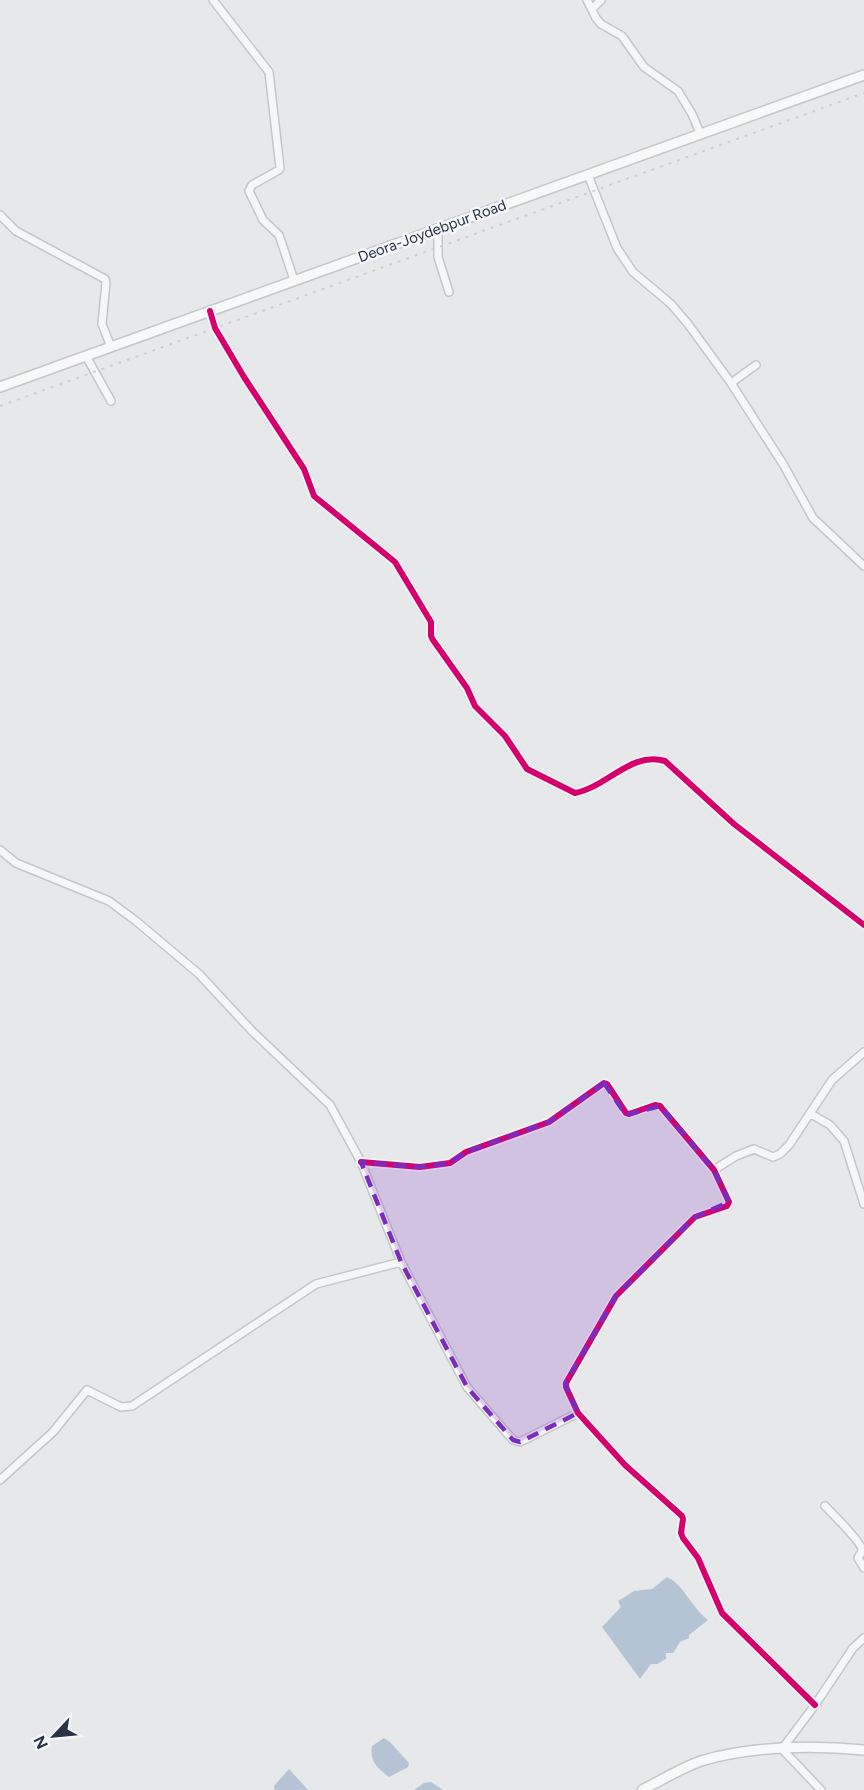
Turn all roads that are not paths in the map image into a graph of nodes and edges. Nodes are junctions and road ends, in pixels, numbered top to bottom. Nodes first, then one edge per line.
1 (213, 0) edge
2 (587, 0) edge
3 (601, 0) edge
4 (593, 8) junction
5 (864, 75) edge
6 (700, 134) junction
7 (588, 175) junction
8 (0, 215) edge
9 (438, 228) junction
10 (294, 280) junction
11 (449, 292) dead end
12 (210, 311) junction
13 (111, 346) junction
14 (86, 356) junction
15 (756, 365) dead end
16 (731, 382) junction
17 (0, 387) edge
18 (111, 401) dead end
19 (864, 566) edge
20 (0, 850) edge
21 (864, 925) edge
22 (864, 1052) edge
23 (810, 1113) junction
24 (361, 1162) junction
25 (714, 1170) junction
26 (864, 1204) edge
27 (401, 1262) junction
28 (578, 1413) junction
29 (0, 1480) edge
30 (825, 1506) dead end
31 (864, 1568) edge
32 (864, 1638) edge
33 (815, 1705) junction
34 (782, 1749) junction
35 (864, 1750) edge
36 (642, 1790) edge
37 (821, 1790) edge

1 - 10 street
2 - 4 street
3 - 4 street
4 - 6 street
5 - 6 street, Deora-Joydebpur Road
6 - 7 street, Deora-Joydebpur Road
7 - 9 street, Deora-Joydebpur Road
7 - 16 street
8 - 13 street
9 - 10 street, Deora-Joydebpur Road
9 - 11 street
10 - 12 street, Deora-Joydebpur Road
12 - 13 street, Deora-Joydebpur Road
12 - 21 street
13 - 14 street, Deora-Joydebpur Road
14 - 17 street, Deora-Joydebpur Road
14 - 18 street
15 - 16 street
16 - 19 street
20 - 24 street
22 - 23 street
23 - 25 street
23 - 26 street
24 - 25 street
24 - 27 street
25 - 28 street
27 - 28 street
27 - 29 street
28 - 33 street
30 - 31 street
32 - 33 street
33 - 34 street
34 - 35 street
34 - 36 street
34 - 37 street

